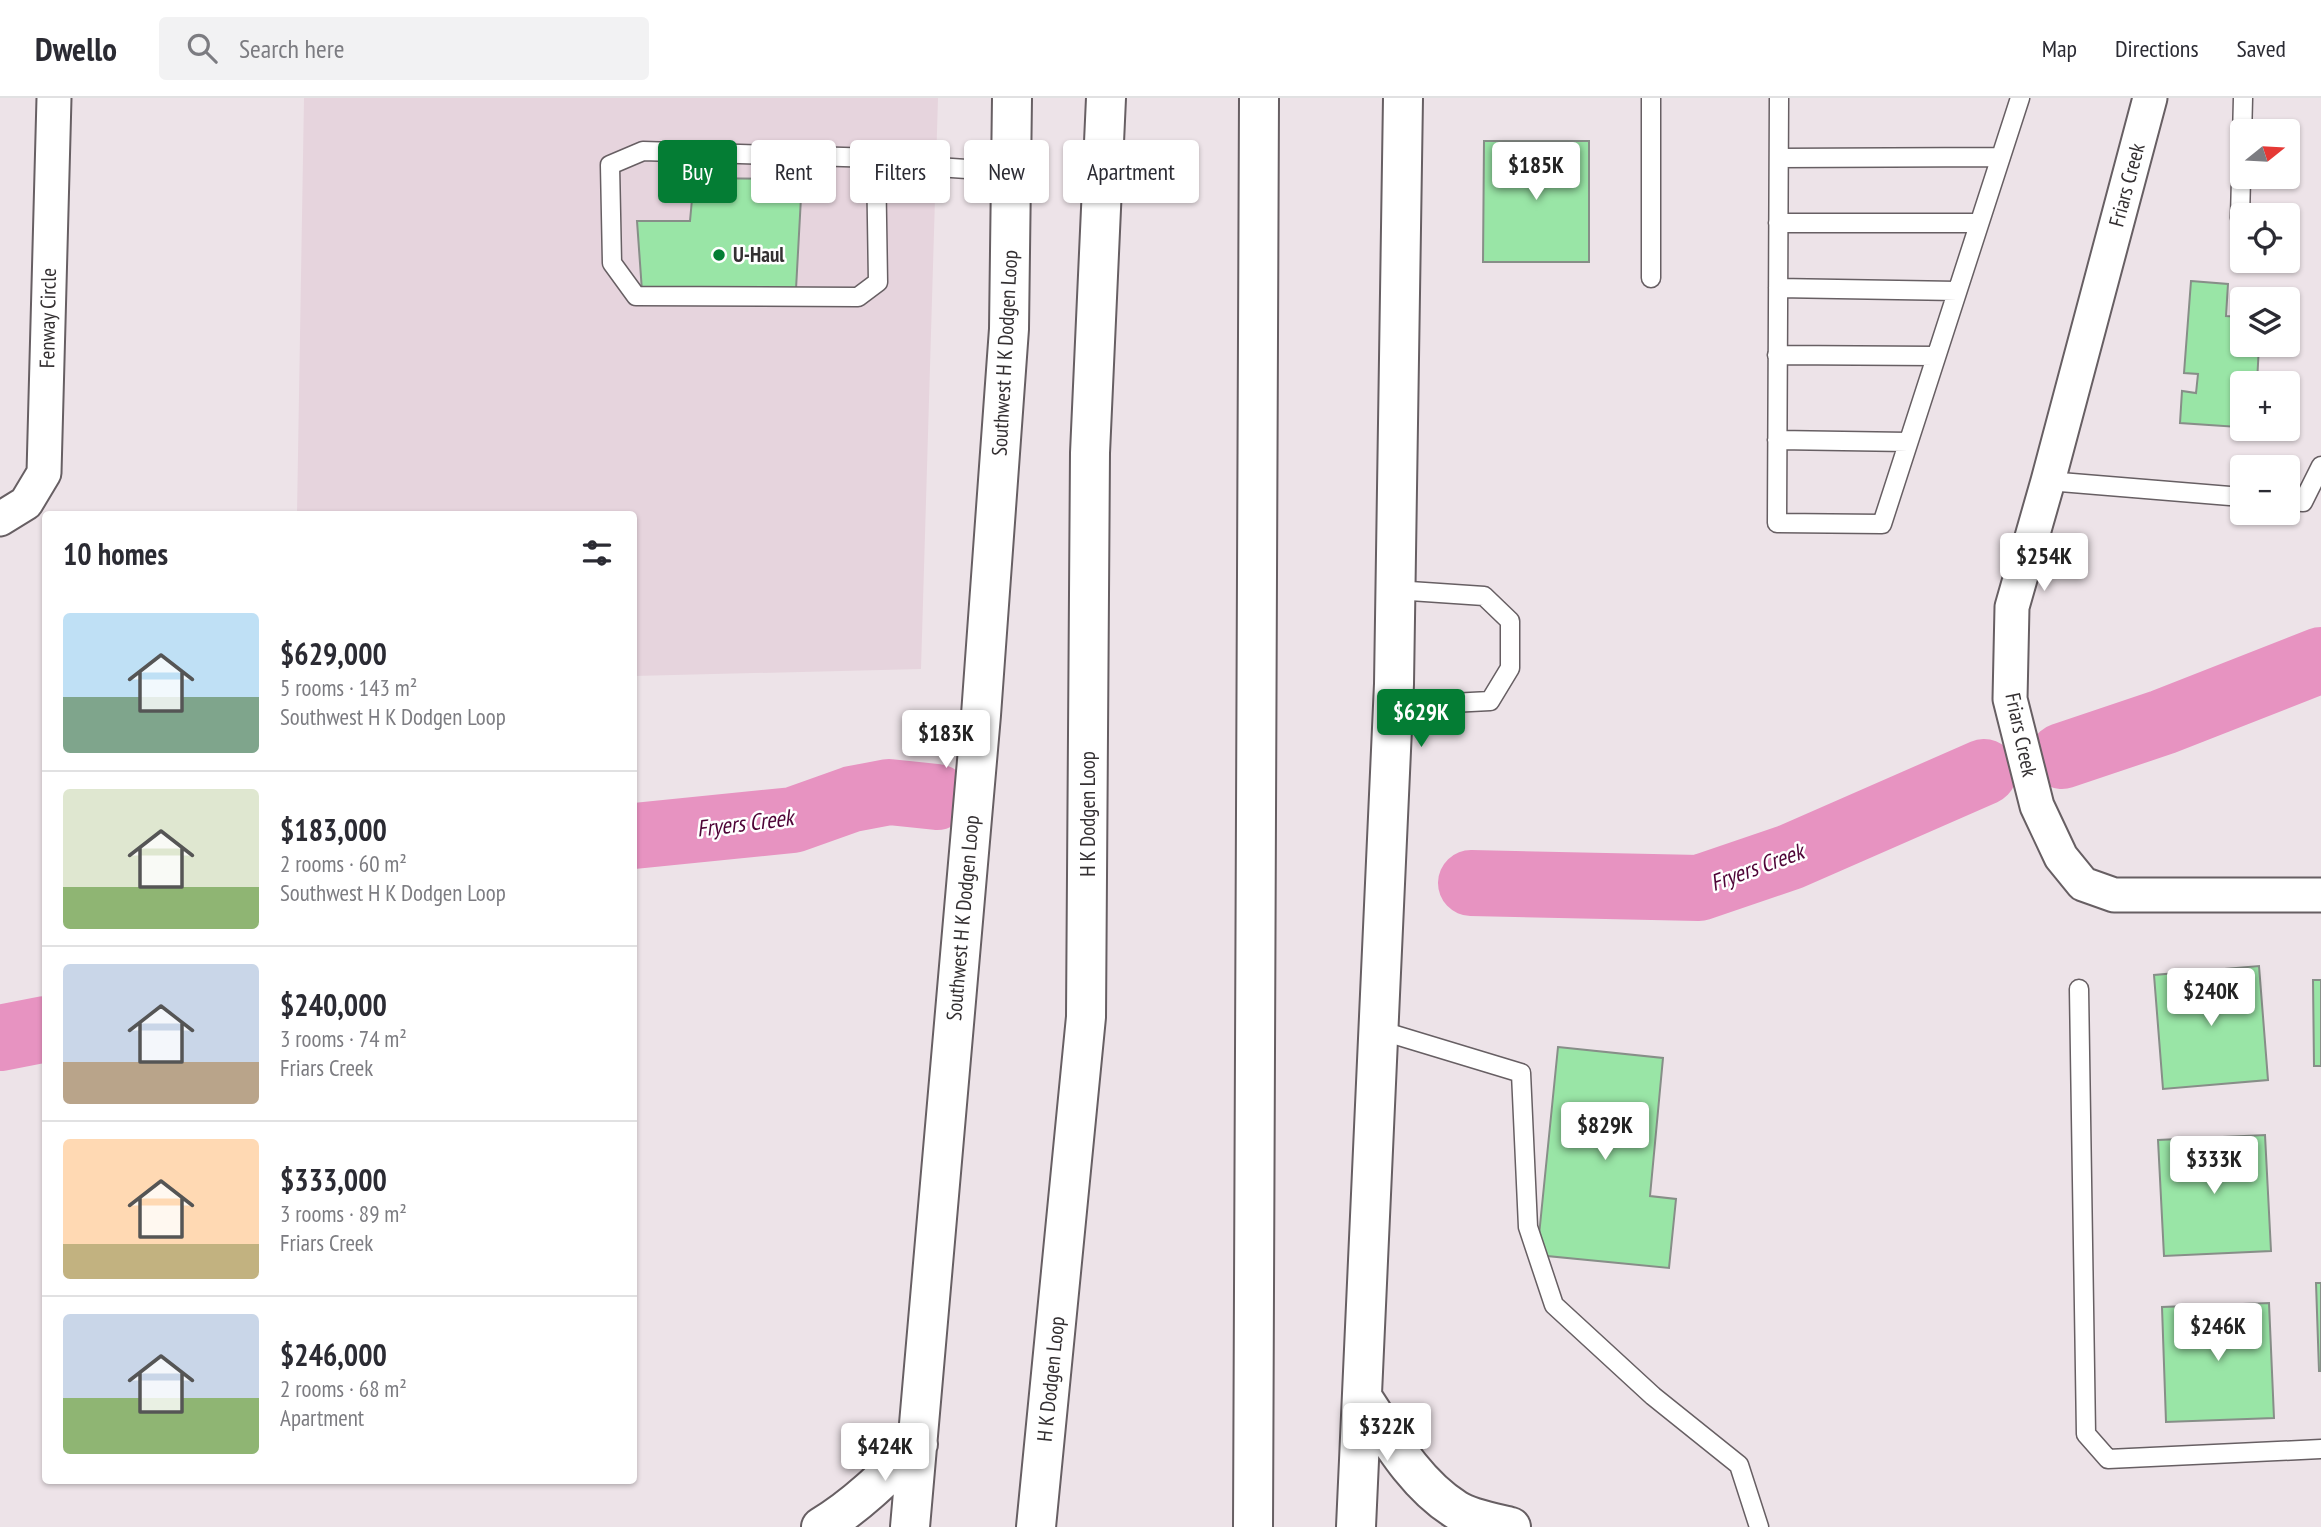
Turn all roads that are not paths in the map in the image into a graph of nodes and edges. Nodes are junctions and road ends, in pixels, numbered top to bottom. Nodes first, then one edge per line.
1 (54, 98) edge
2 (1012, 98) edge
3 (1106, 98) edge
4 (1259, 98) edge
5 (1404, 98) edge
6 (1651, 98) edge
7 (1779, 98) edge
8 (2020, 98) edge
9 (2150, 98) edge
10 (2242, 98) edge
11 (1011, 140) edge
12 (2001, 157) junction
13 (876, 158) joint
14 (1779, 158) junction
15 (1011, 203) edge
16 (2240, 203) edge
17 (1778, 223) junction
18 (1979, 223) junction
19 (1651, 278) dead end
20 (1778, 288) junction
21 (1957, 291) junction
22 (1777, 355) junction
23 (1936, 356) junction
24 (1777, 440) junction
25 (1908, 442) junction
26 (2321, 466) edge
27 (2048, 481) junction
28 (2230, 496) edge
29 (2300, 502) edge
30 (0, 519) edge
31 (1395, 590) junction
32 (1393, 706) junction
33 (2321, 895) edge
34 (2079, 989) dead end
35 (1379, 1030) junction
36 (1362, 1397) junction
37 (918, 1444) junction
38 (2321, 1449) edge
39 (821, 1527) edge
40 (910, 1527) edge
41 (1036, 1527) edge
42 (1253, 1527) edge
43 (1356, 1527) edge
44 (1511, 1527) edge
45 (1759, 1527) edge

1 - 30 street, Fenway Circle
2 - 11 main road, Southwest H K Dodgen Loop
3 - 41 main road, H K Dodgen Loop
4 - 42 main road
5 - 31 main road
6 - 19 lane
7 - 14 lane
8 - 12 lane
9 - 27 street, Friars Creek
10 - 16 lane
12 - 14 lane
12 - 18 lane
13 - 13 lane
14 - 17 lane
15 - 37 main road, Southwest H K Dodgen Loop
17 - 18 lane
17 - 20 lane
18 - 21 lane
20 - 21 lane
20 - 22 lane
21 - 23 lane
22 - 23 lane
22 - 24 lane
23 - 25 lane
24 - 25 lane
24 - 25 lane
26 - 29 lane
27 - 28 lane
27 - 33 street, Friars Creek
31 - 32 main road
31 - 32 lane
32 - 35 main road
34 - 38 lane
35 - 36 main road
35 - 45 lane
36 - 43 main road
36 - 44 main road
37 - 39 main road
37 - 40 main road, Southwest H K Dodgen Loop

